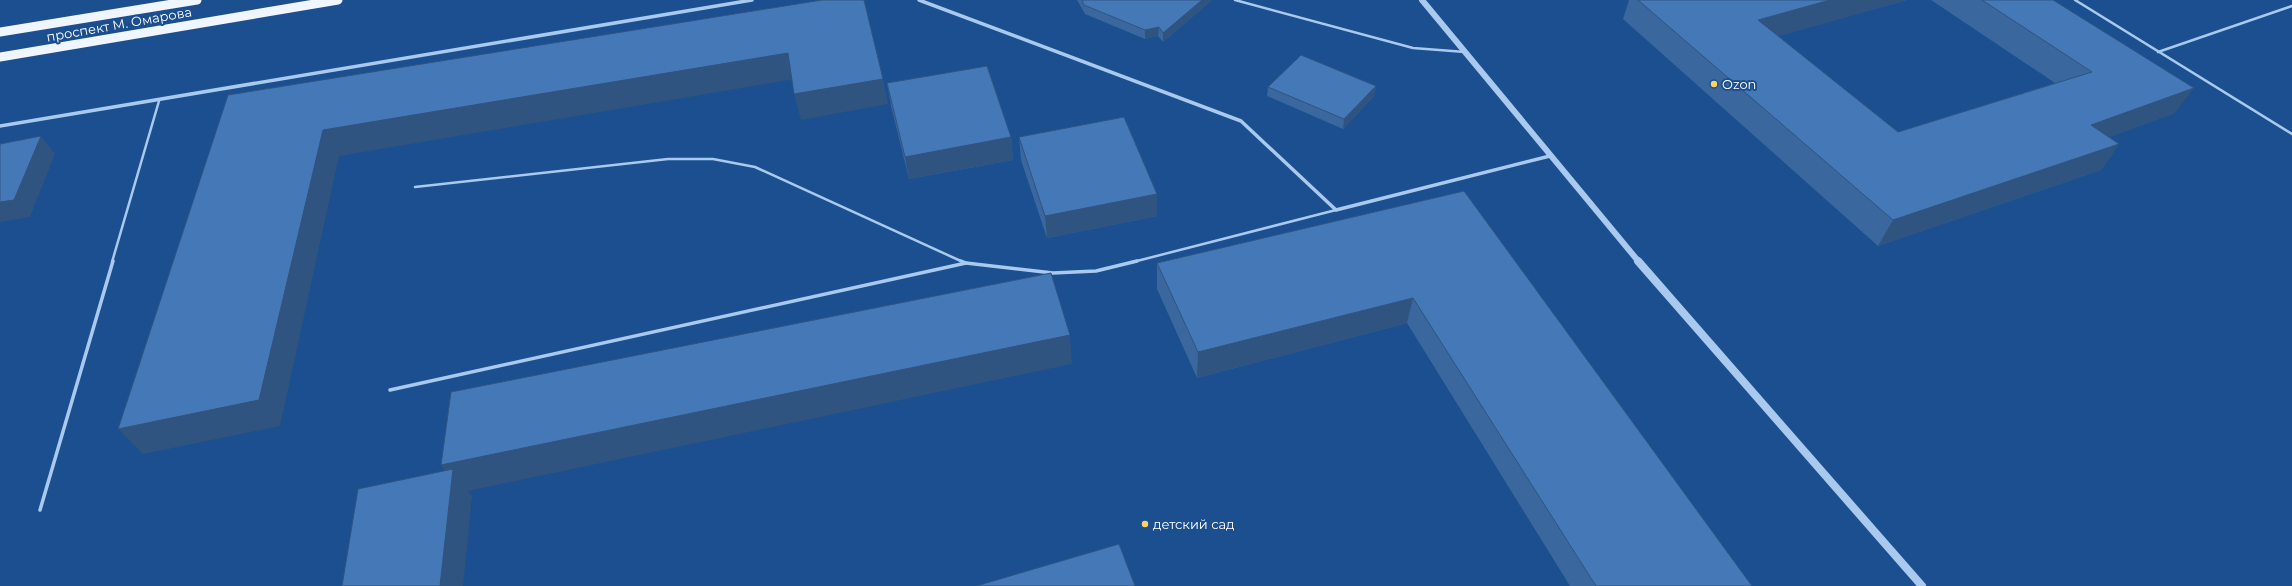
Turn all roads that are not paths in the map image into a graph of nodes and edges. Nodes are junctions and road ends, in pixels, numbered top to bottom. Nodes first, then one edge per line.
1 (197, 0) edge
2 (338, 0) edge
3 (752, 0) edge
4 (919, 0) edge
5 (1235, 0) edge
6 (1422, 0) edge
7 (2075, 0) edge
8 (2292, 6) edge
9 (0, 32) edge
10 (1465, 52) junction
11 (2158, 52) junction
12 (0, 56) edge
13 (159, 101) junction
14 (0, 126) edge
15 (2292, 134) edge
16 (1550, 156) junction
17 (415, 187) dead end
18 (1336, 210) junction
19 (966, 263) junction
20 (390, 390) dead end
21 (40, 510) dead end
22 (1922, 586) edge

1 - 9 main road, проспект М. Омарова
2 - 12 main road, проспект М. Омарова
3 - 13 street
4 - 18 street
5 - 10 lane
6 - 10 street
7 - 11 lane
8 - 11 lane
10 - 16 street
11 - 15 lane
13 - 14 street
13 - 21 lane
16 - 18 street
16 - 22 street
17 - 19 lane
18 - 19 lane
19 - 20 lane

